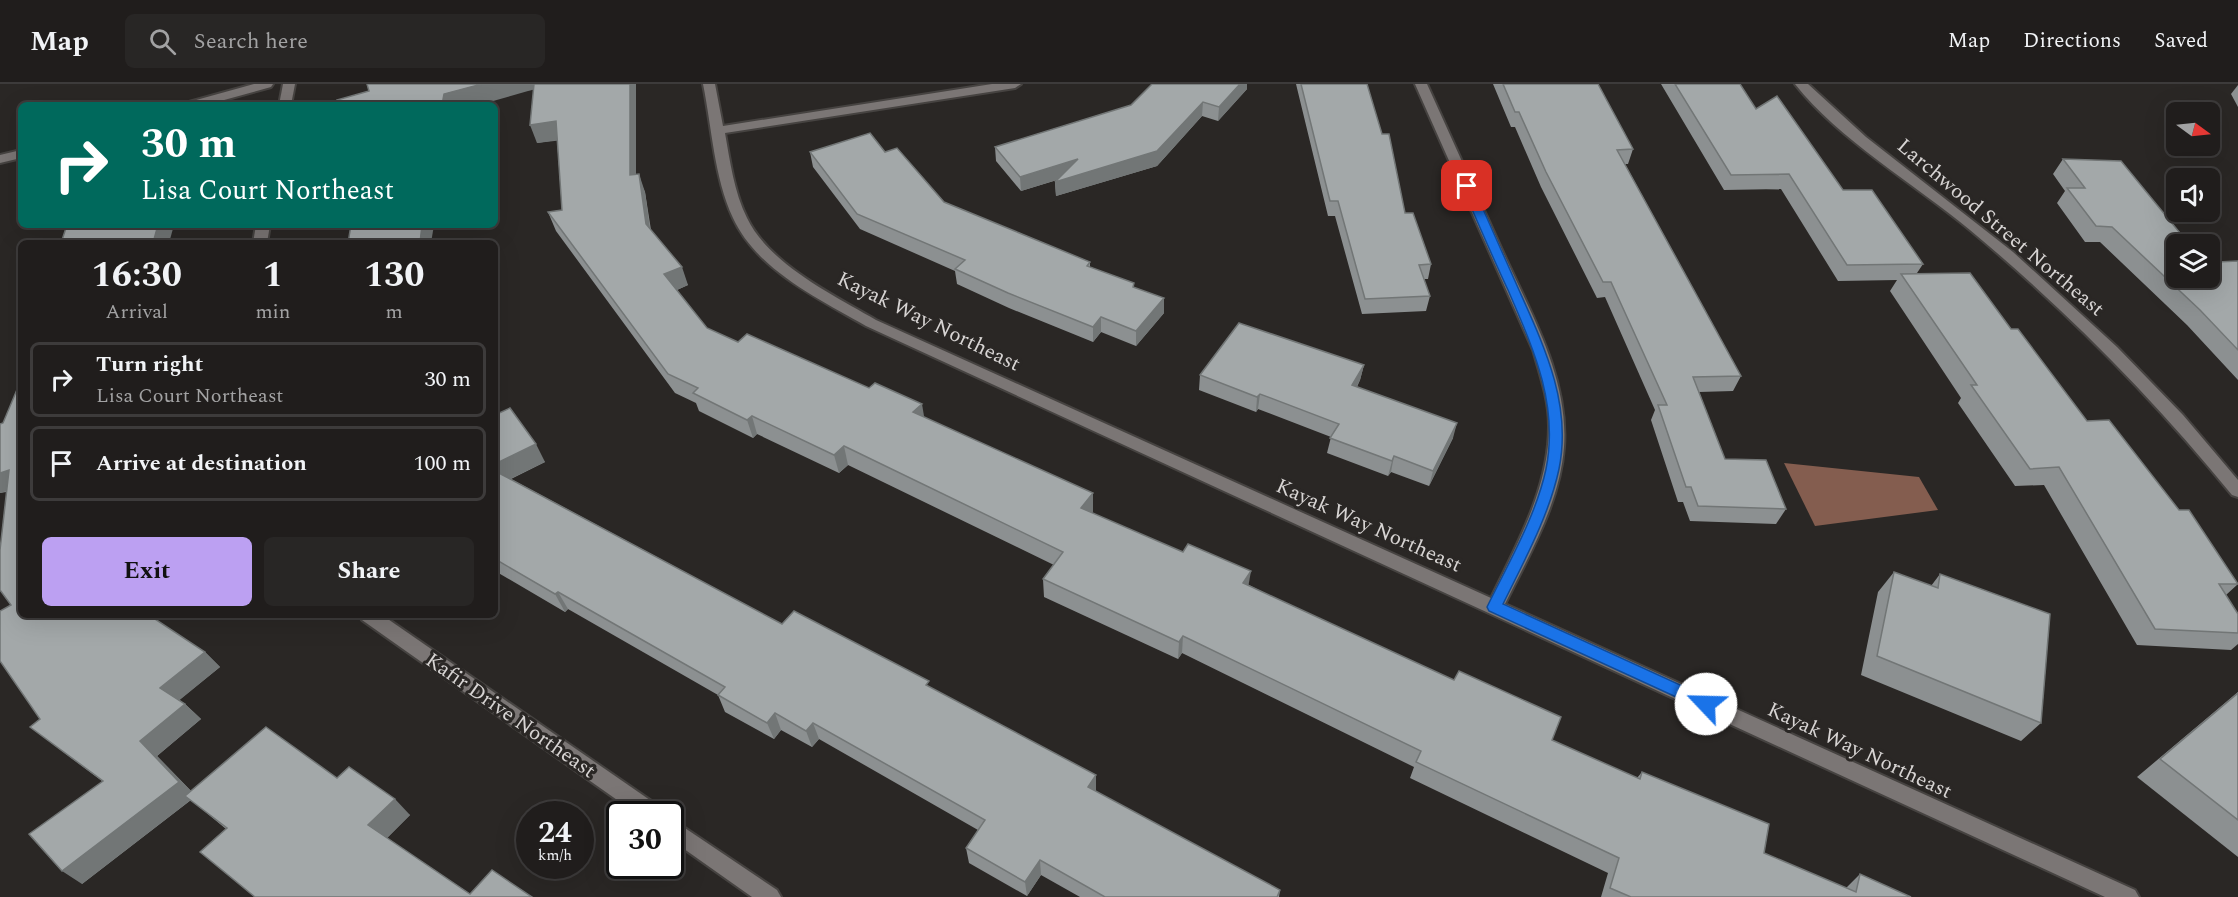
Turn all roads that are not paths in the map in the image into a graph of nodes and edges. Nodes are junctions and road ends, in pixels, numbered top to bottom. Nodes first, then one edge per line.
1 (267, 84) edge
2 (289, 84) edge
3 (709, 84) edge
4 (1016, 84) edge
5 (1421, 84) edge
6 (1801, 84) edge
7 (204, 102) edge
8 (286, 102) edge
9 (719, 130) junction
10 (18, 155) edge
11 (0, 159) edge
12 (2238, 491) edge
13 (1495, 607) junction
14 (372, 618) edge
15 (634, 801) edge
16 (684, 837) edge
17 (770, 897) edge
18 (2128, 897) edge

1 - 7 street
2 - 8 street
3 - 9 street, Kayak Way Northeast
4 - 9 street
5 - 13 street
6 - 12 street, Larchwood Street Northeast
9 - 13 street, Kayak Way Northeast
10 - 11 street
13 - 18 street, Kayak Way Northeast
14 - 15 street, Kafir Drive Northeast
16 - 17 street

